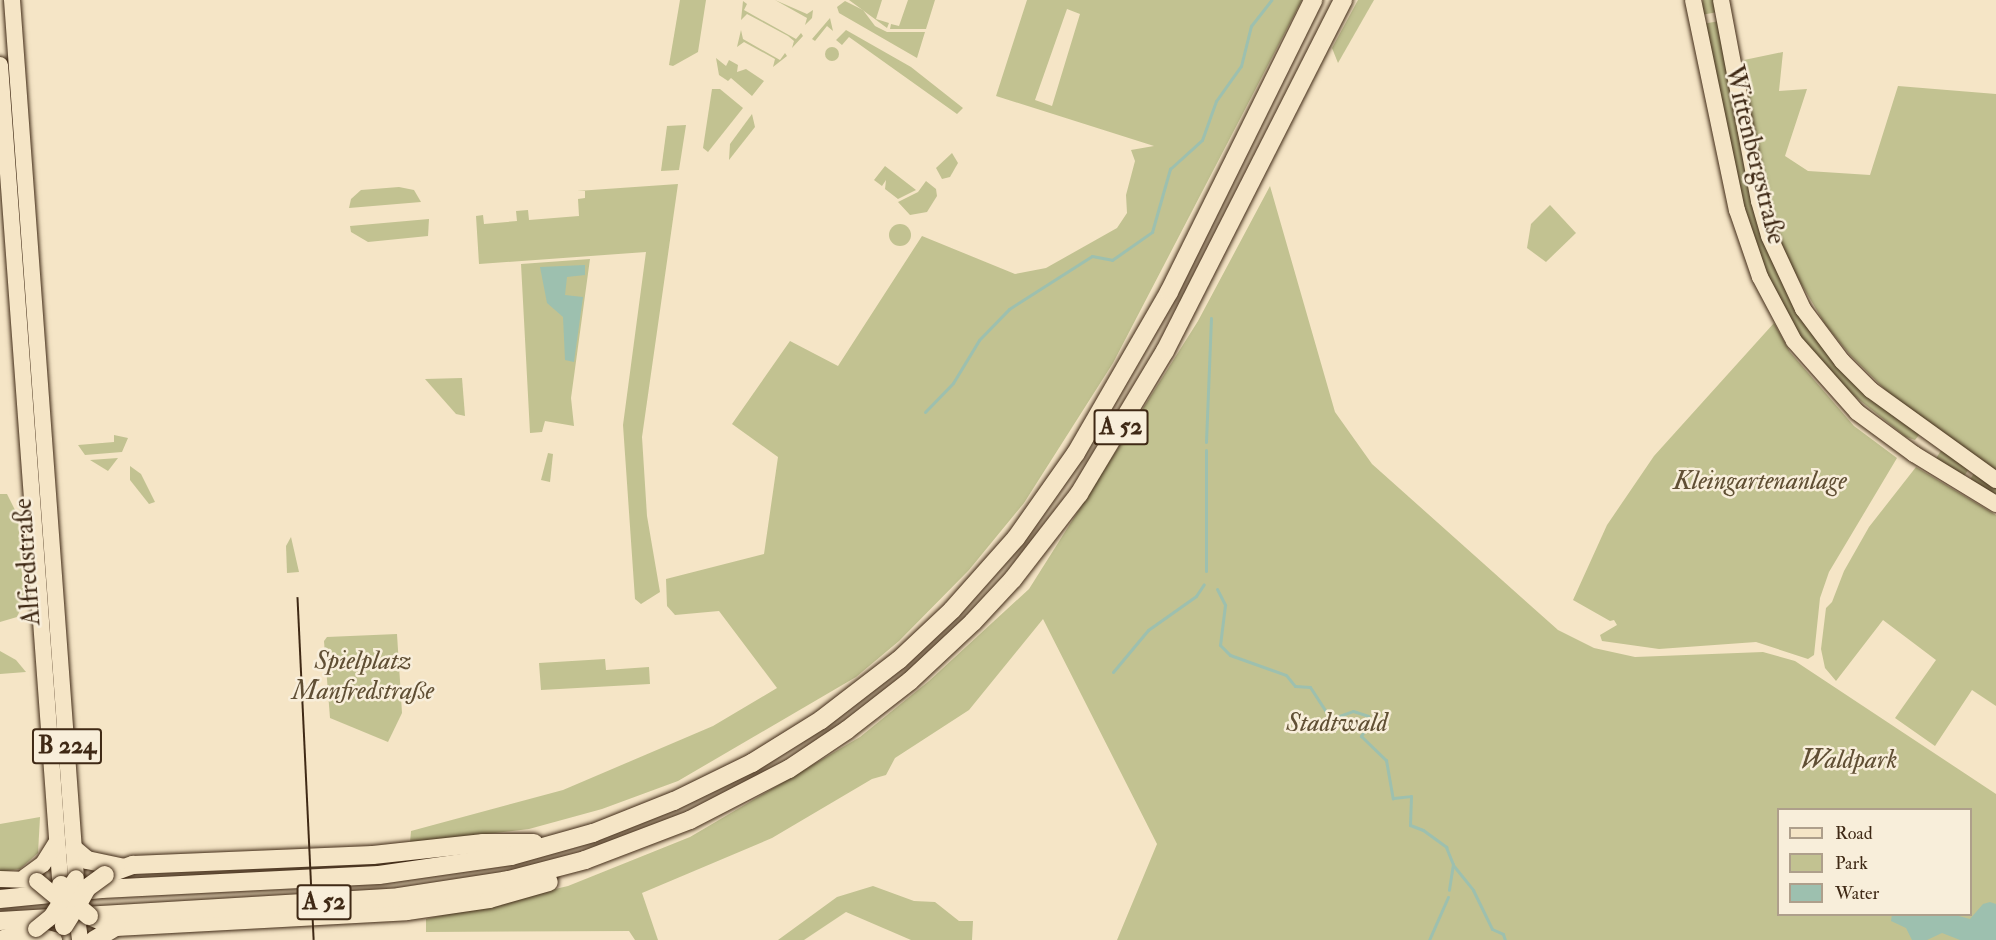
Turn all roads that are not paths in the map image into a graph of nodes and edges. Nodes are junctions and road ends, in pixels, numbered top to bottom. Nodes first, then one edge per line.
1 (12, 0) edge
2 (1313, 0) edge
3 (1343, 0) edge
4 (1693, 0) edge
5 (1721, 0) edge
6 (0, 65) edge
7 (1930, 434) junction
8 (1914, 454) junction
9 (1996, 480) edge
10 (1996, 504) edge
11 (640, 841) junction
12 (56, 843) junction
13 (563, 843) junction
14 (74, 849) junction
15 (123, 867) junction
16 (0, 879) edge
17 (31, 879) junction
18 (0, 899) edge
19 (67, 911) edge
20 (0, 921) edge
21 (108, 925) junction
22 (32, 931) junction
23 (0, 939) edge
24 (94, 940) edge

1 - 14 main road, Alfredstraße / B 224
2 - 13 highway, A 52
3 - 11 highway, A 52
4 - 8 main road, Wittenbergstraße
5 - 7 main road, Wittenbergstraße
6 - 12 main road, Alfredstraße / B 224
7 - 8 main road
7 - 9 main road, Wittenbergstraße
8 - 10 main road, Wittenbergstraße
11 - 20 highway, A 52
11 - 21 highway
12 - 17 main road
12 - 19 main road, Alfredstraße / B 224
13 - 15 highway
13 - 18 highway, A 52
14 - 15 highway
14 - 19 main road, Alfredstraße / B 224
15 - 19 highway, bridge
16 - 17 main road
17 - 19 main road, bridge
19 - 21 highway, bridge
19 - 22 main road, bridge
19 - 22 main road
21 - 24 highway
22 - 23 main road

